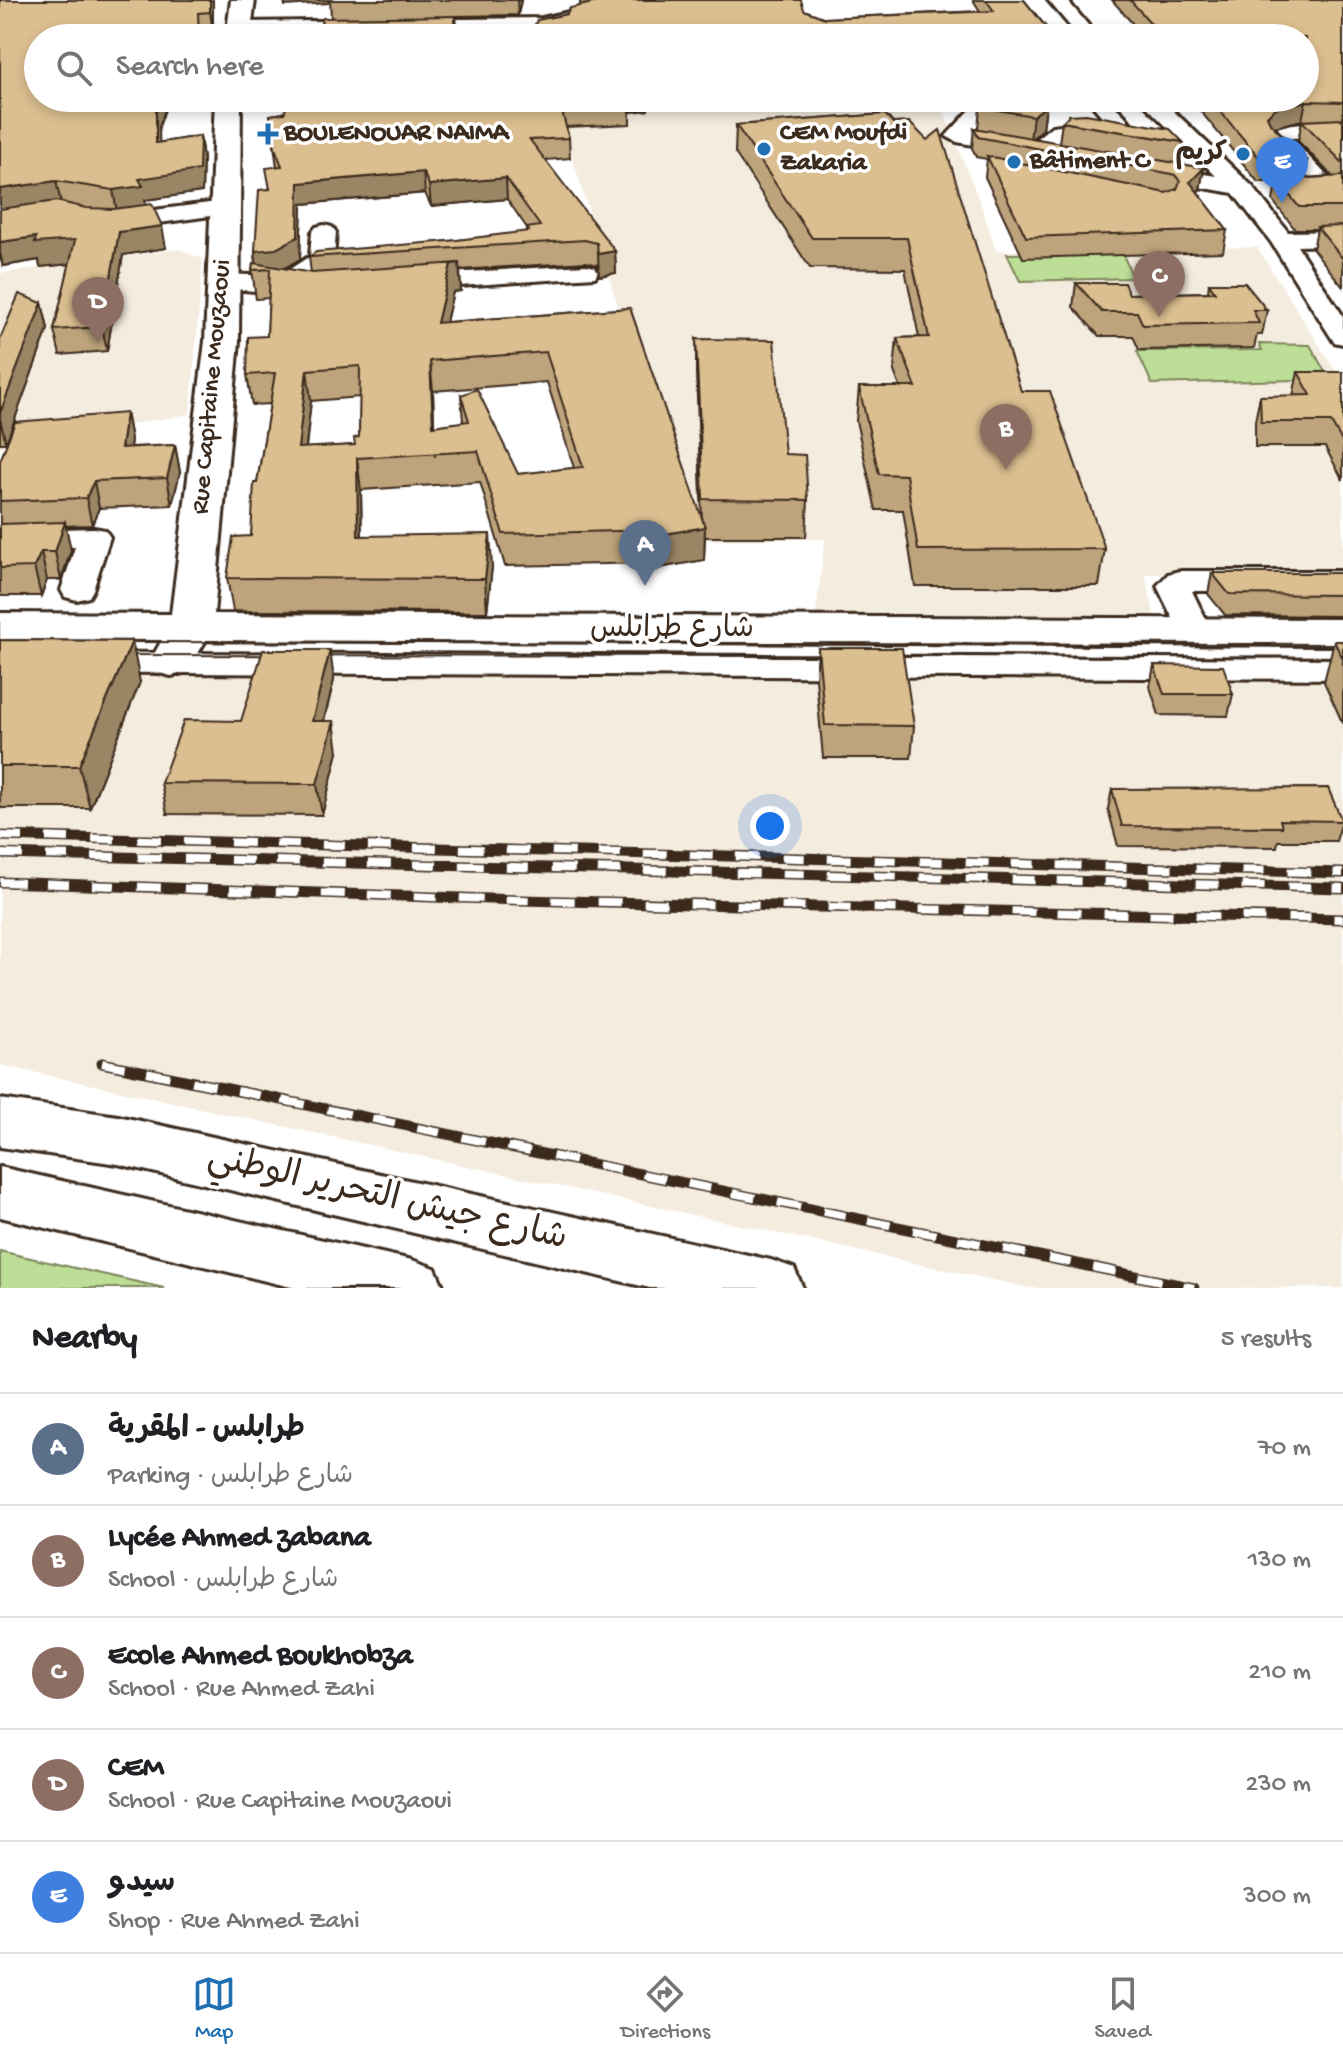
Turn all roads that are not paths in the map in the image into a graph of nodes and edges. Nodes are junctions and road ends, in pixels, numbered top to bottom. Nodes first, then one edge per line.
1 (243, 0) edge
2 (646, 0) edge
3 (1057, 0) edge
4 (240, 24) edge
5 (542, 24) edge
6 (1078, 24) edge
7 (228, 112) edge
8 (1109, 112) edge
9 (1162, 112) edge
10 (978, 113) dead end
11 (1343, 130) edge
12 (1035, 150) junction
13 (1067, 156) edge
14 (1130, 178) edge
15 (1328, 181) edge
16 (1243, 190) junction
17 (225, 208) junction
18 (91, 221) edge
19 (324, 232) dead end
20 (1343, 238) edge
21 (1281, 239) junction
22 (586, 272) dead end
23 (223, 281) junction
24 (274, 283) junction
25 (396, 283) edge
26 (315, 291) edge
27 (1343, 336) edge
28 (0, 540) edge
29 (1343, 581) edge
30 (77, 590) dead end
31 (0, 626) edge
32 (1194, 630) junction
33 (1343, 632) edge
34 (181, 645) junction
35 (0, 662) edge
36 (1343, 669) edge
37 (0, 1123) edge
38 (0, 1192) edge
39 (412, 1288) edge
40 (771, 1288) edge

1 - 4 main road
2 - 5 street
3 - 6 street
7 - 17 main road, Rue Capitaine Mouzaoui
8 - 12 street
9 - 16 street
10 - 12 street
11 - 15 street
12 - 13 street
14 - 16 street
15 - 16 street
16 - 21 street
17 - 18 street
17 - 23 main road, Rue Capitaine Mouzaoui
19 - 24 street
20 - 21 street
21 - 27 street
22 - 25 street
23 - 24 street
23 - 34 main road, Rue Capitaine Mouzaoui
24 - 26 street
28 - 30 street
29 - 32 street
31 - 34 main road, شارع طرابلس
32 - 33 main road, شارع طرابلس
32 - 34 main road, شارع طرابلس
34 - 35 street
34 - 36 street
37 - 40 main road, شارع جيش التحرير الوطني
38 - 39 main road

